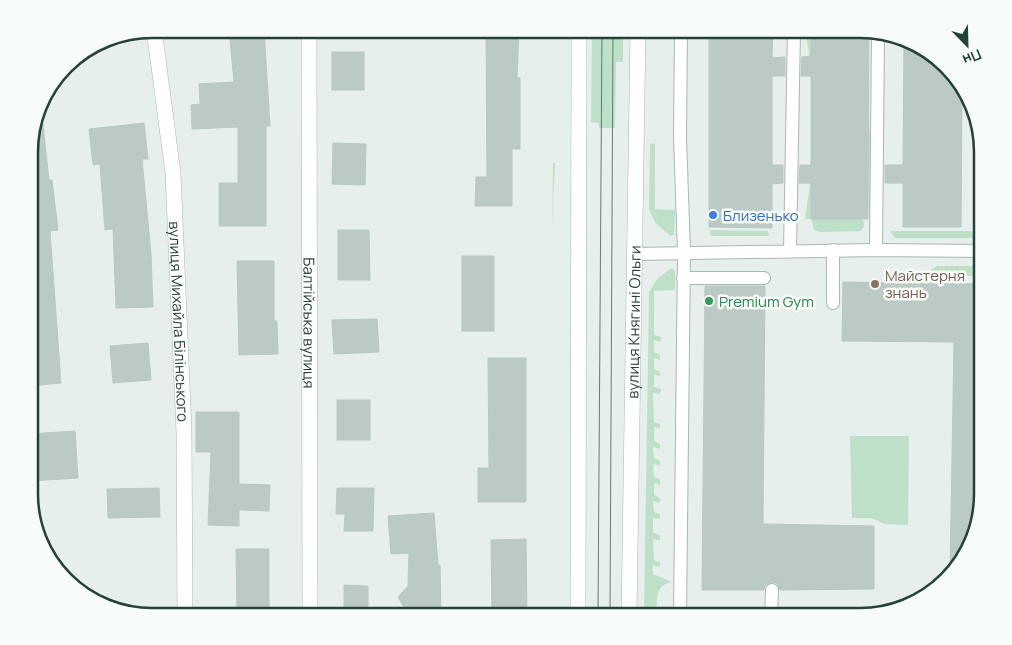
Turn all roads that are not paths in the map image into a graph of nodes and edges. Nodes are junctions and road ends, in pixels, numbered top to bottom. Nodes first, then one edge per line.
1 (155, 38) edge
2 (309, 38) edge
3 (579, 38) edge
4 (638, 38) edge
5 (681, 38) edge
6 (794, 38) edge
7 (878, 39) edge
8 (833, 250) junction
9 (876, 250) junction
10 (790, 251) junction
11 (974, 251) edge
12 (684, 253) junction
13 (634, 254) junction
14 (683, 278) junction
15 (764, 278) dead end
16 (833, 304) dead end
17 (772, 590) dead end
18 (578, 607) edge
19 (629, 607) edge
20 (680, 607) edge
21 (771, 607) edge
22 (184, 608) edge
23 (310, 608) edge

1 - 22 street, вулиця Михайла Білінського
2 - 23 street, Балтійська вулиця
3 - 18 street
4 - 13 street, вулиця Княгині Ольги
5 - 12 lane
6 - 10 lane
7 - 9 lane
8 - 9 lane
8 - 10 lane
8 - 16 lane
9 - 11 lane
10 - 12 lane
12 - 13 lane
12 - 14 lane
13 - 19 street, вулиця Княгині Ольги
14 - 15 lane
14 - 20 lane
17 - 21 lane

